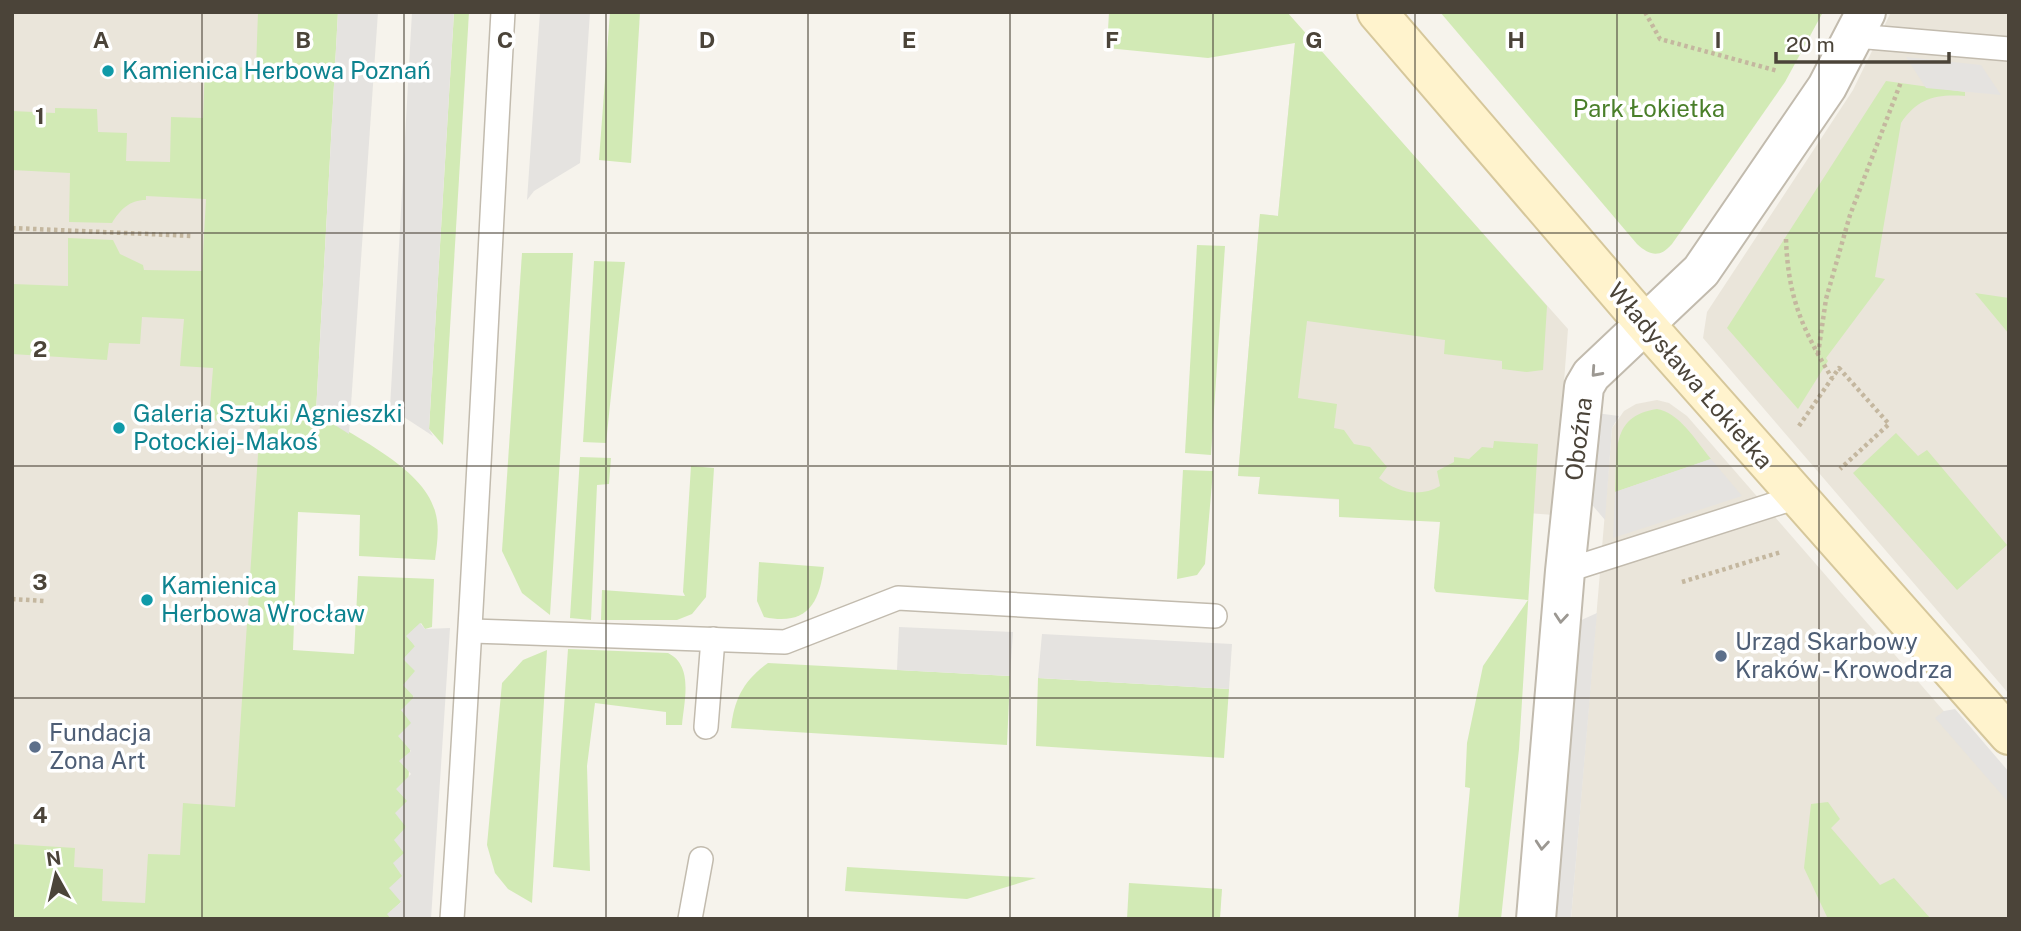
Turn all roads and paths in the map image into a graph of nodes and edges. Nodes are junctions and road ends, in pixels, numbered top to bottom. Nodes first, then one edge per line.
1 (503, 12) edge
2 (1377, 12) edge
3 (1645, 12) edge
4 (1861, 24) edge
5 (2009, 49) edge
6 (1784, 73) dead end
7 (1902, 75) dead end
8 (12, 228) edge
9 (1786, 229) dead end
10 (193, 236) dead end
11 (1646, 324) junction
12 (1818, 354) junction
13 (1832, 378) junction
14 (1797, 429) dead end
15 (1835, 473) dead end
16 (1797, 497) junction
17 (1770, 555) dead end
18 (1565, 571) junction
19 (1717, 571) dead end
20 (12, 599) edge
21 (45, 601) dead end
22 (1215, 615) dead end
23 (472, 631) junction
24 (713, 639) junction
25 (706, 727) dead end
26 (2009, 735) edge
27 (701, 859) dead end
28 (452, 919) edge
29 (690, 919) edge
30 (1536, 919) edge

1 - 23 lane
2 - 11 street, Władysława Łokietka
3 - 6 path
4 - 5 lane
4 - 11 street, Oboźna
7 - 12 path
8 - 10 path
9 - 12 path
11 - 16 street, Władysława Łokietka
11 -> 18 street, Oboźna
12 - 13 path
13 - 14 path
13 - 15 path
16 - 18 lane
16 - 26 street, Władysława Łokietka
17 - 19 path
18 -> 30 street, Oboźna
20 - 21 path
22 - 24 lane
23 - 24 lane
23 - 28 lane
24 - 25 lane
27 - 29 lane

